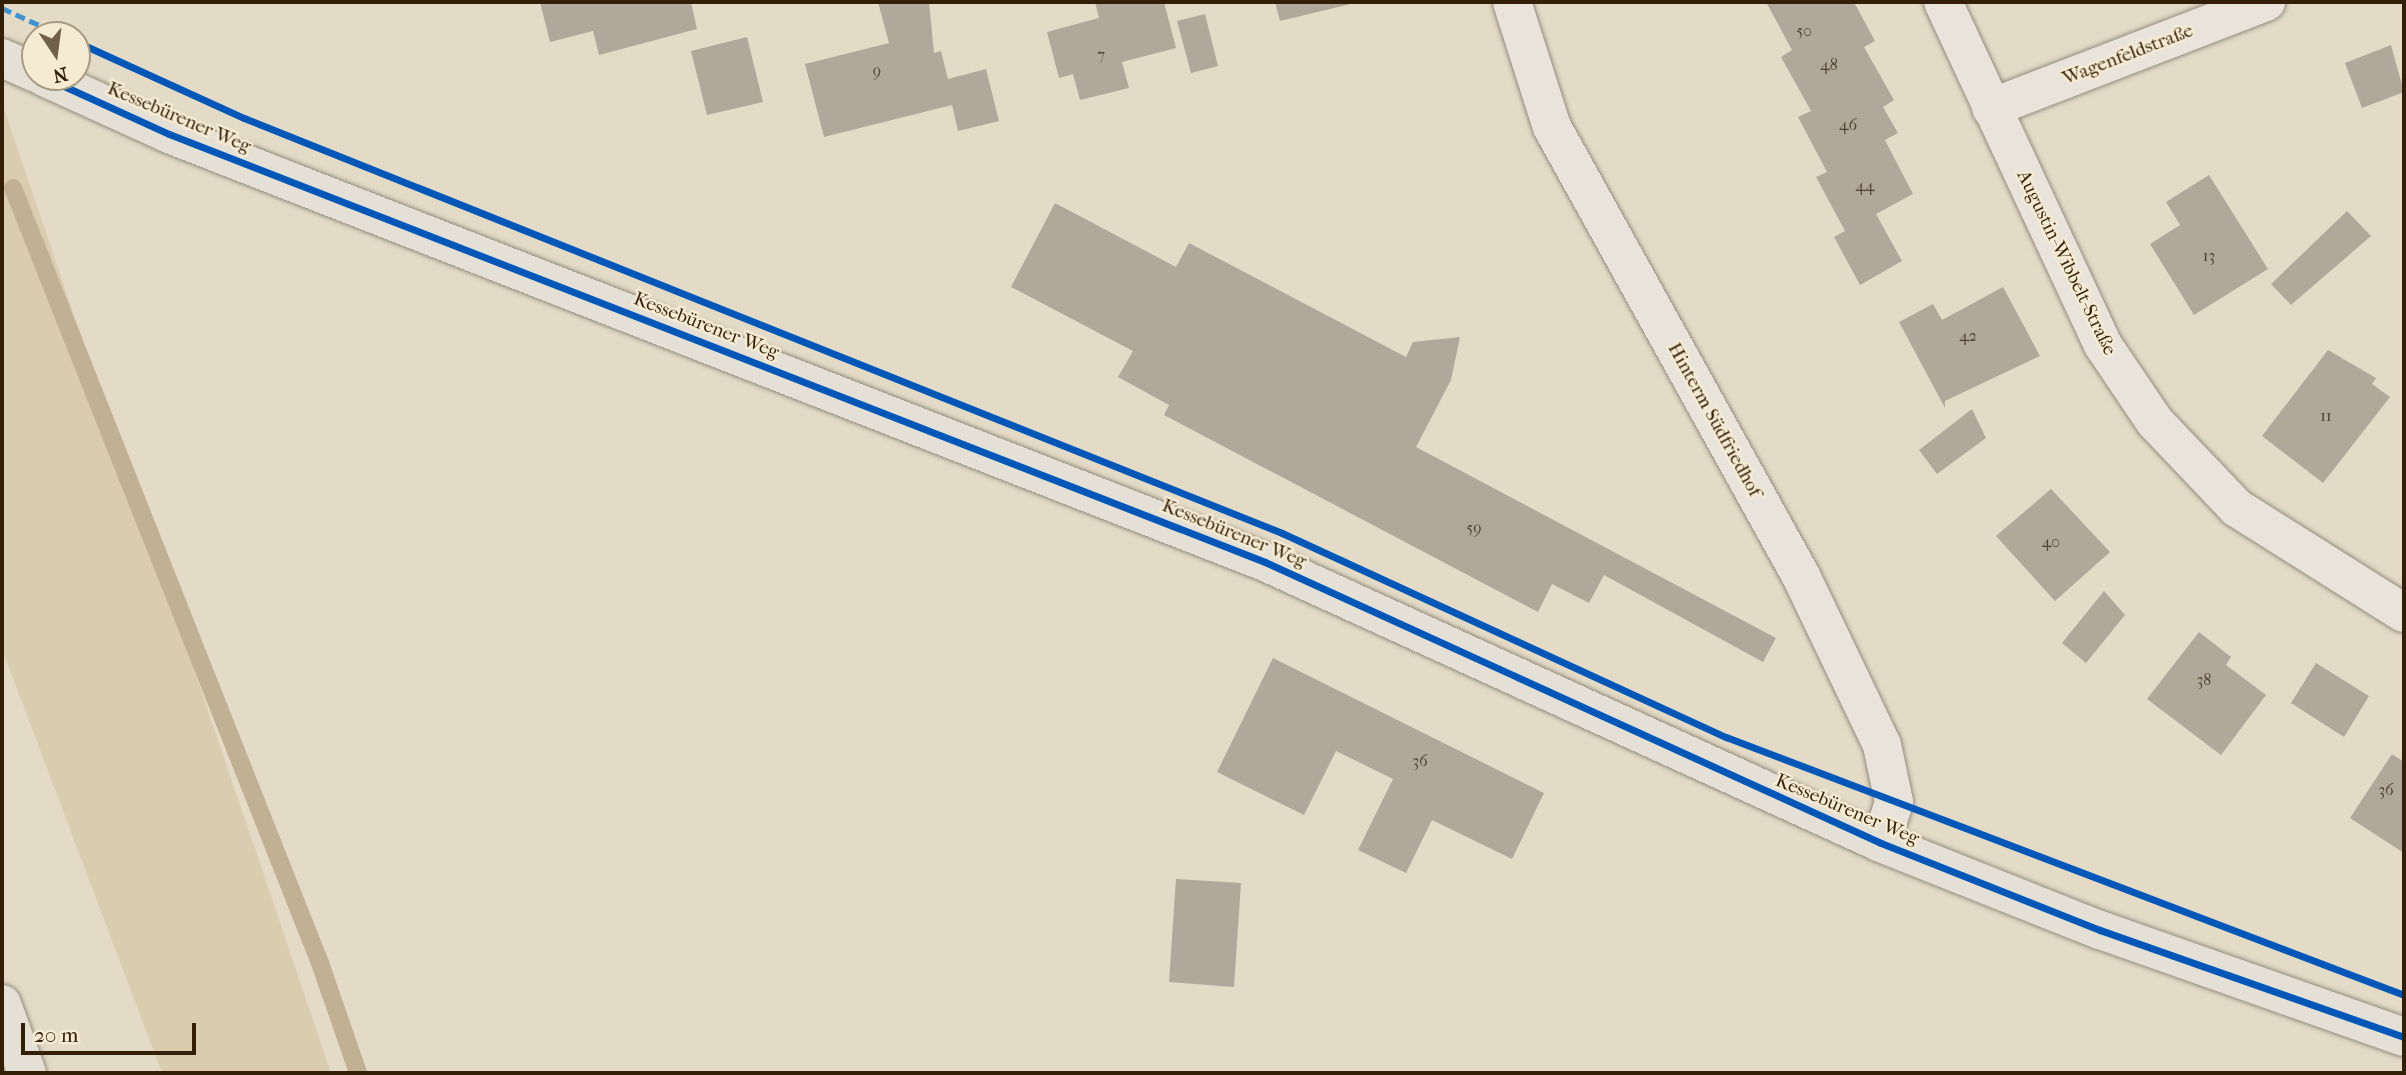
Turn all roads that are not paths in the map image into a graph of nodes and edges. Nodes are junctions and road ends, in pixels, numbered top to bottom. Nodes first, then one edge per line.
1 (1512, 2) edge
2 (1943, 2) edge
3 (2266, 2) edge
4 (2, 58) edge
5 (21, 67) edge
6 (75, 91) edge
7 (1991, 108) junction
8 (2404, 613) edge
9 (1881, 843) junction
10 (2, 1004) edge
11 (2404, 1037) edge
12 (27, 1073) edge

1 - 9 street, Hinterm Südfriedhof
2 - 7 street, Augustin-Wibbelt-Straße
3 - 7 street, Wagenfeldstraße
4 - 5 main road
6 - 9 main road, Kessebürener Weg
7 - 8 street, Augustin-Wibbelt-Straße
9 - 11 main road, Kessebürener Weg
10 - 12 main road

